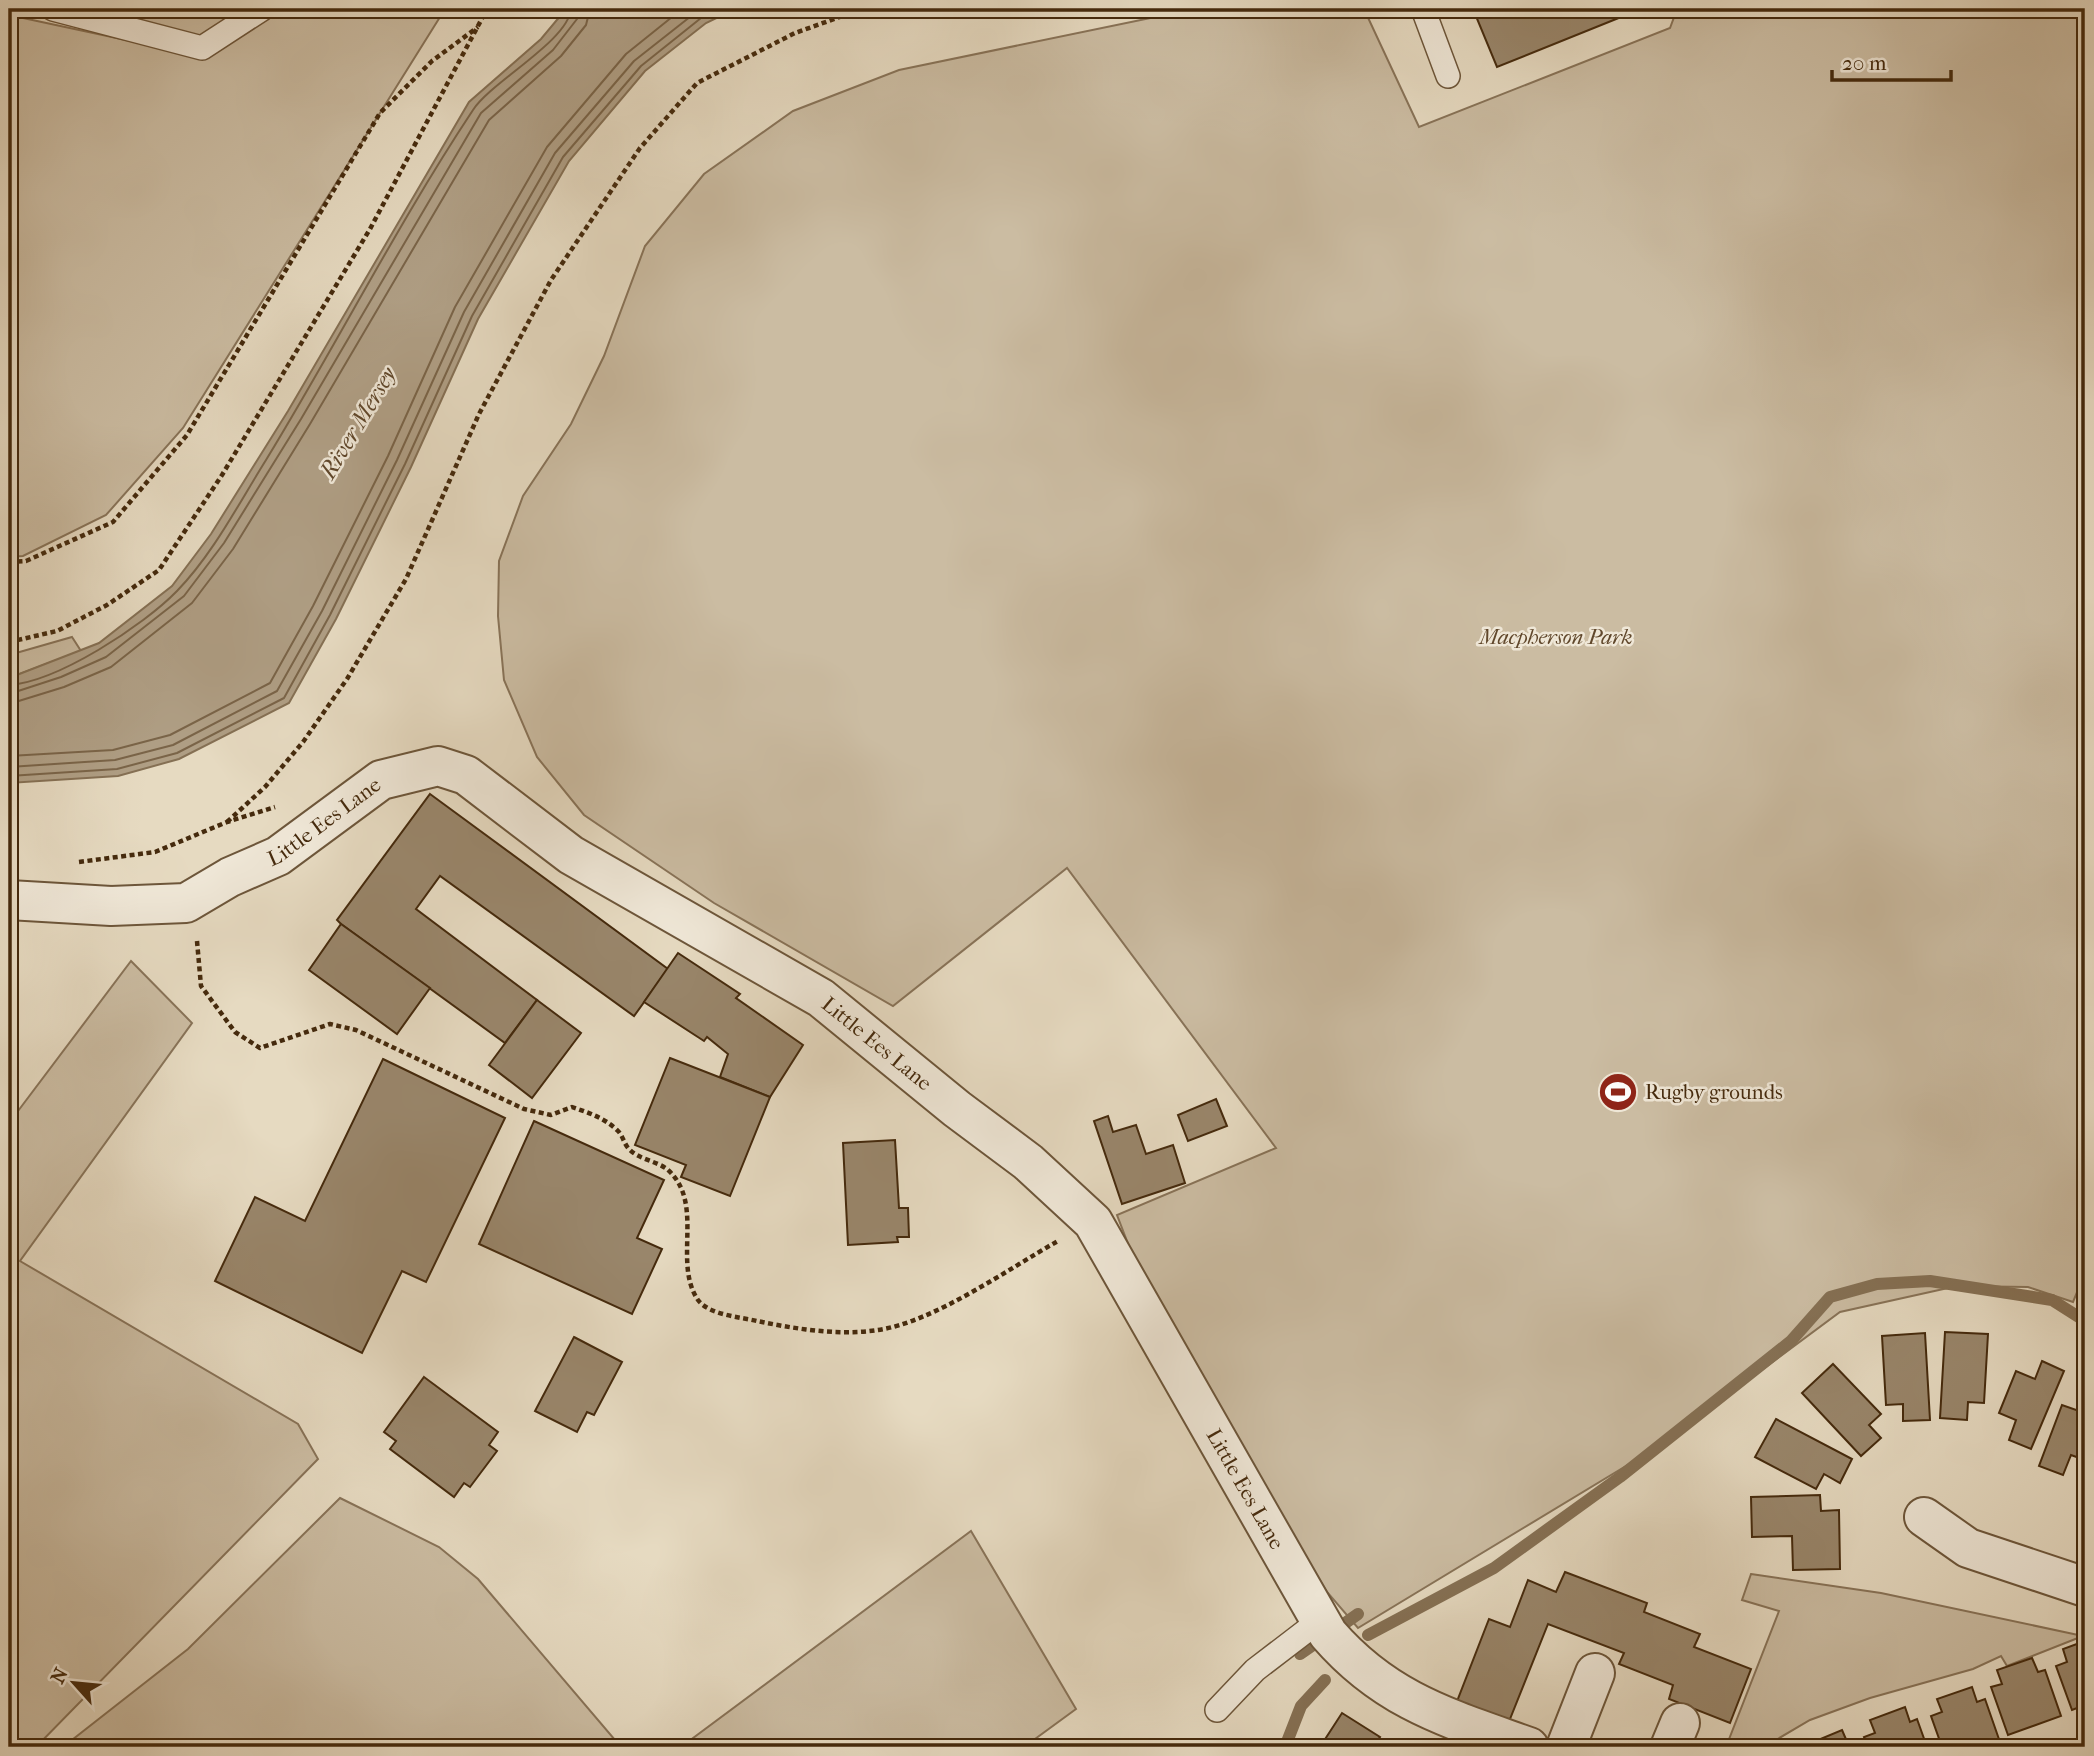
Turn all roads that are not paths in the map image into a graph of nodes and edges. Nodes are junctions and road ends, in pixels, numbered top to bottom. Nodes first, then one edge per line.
1 (53, 9) edge
2 (262, 9) edge
3 (1423, 9) edge
4 (1448, 76) dead end
5 (9, 900) edge
6 (1924, 1517) dead end
7 (2085, 1587) edge
8 (1319, 1621) junction
9 (1595, 1673) dead end
10 (1217, 1710) dead end
11 (1529, 1747) edge
12 (1566, 1747) edge

1 - 2 lane
3 - 4 lane
5 - 8 street, Little Ees Lane
6 - 7 street
8 - 10 lane
8 - 11 street, Little Ees Lane
9 - 12 street

